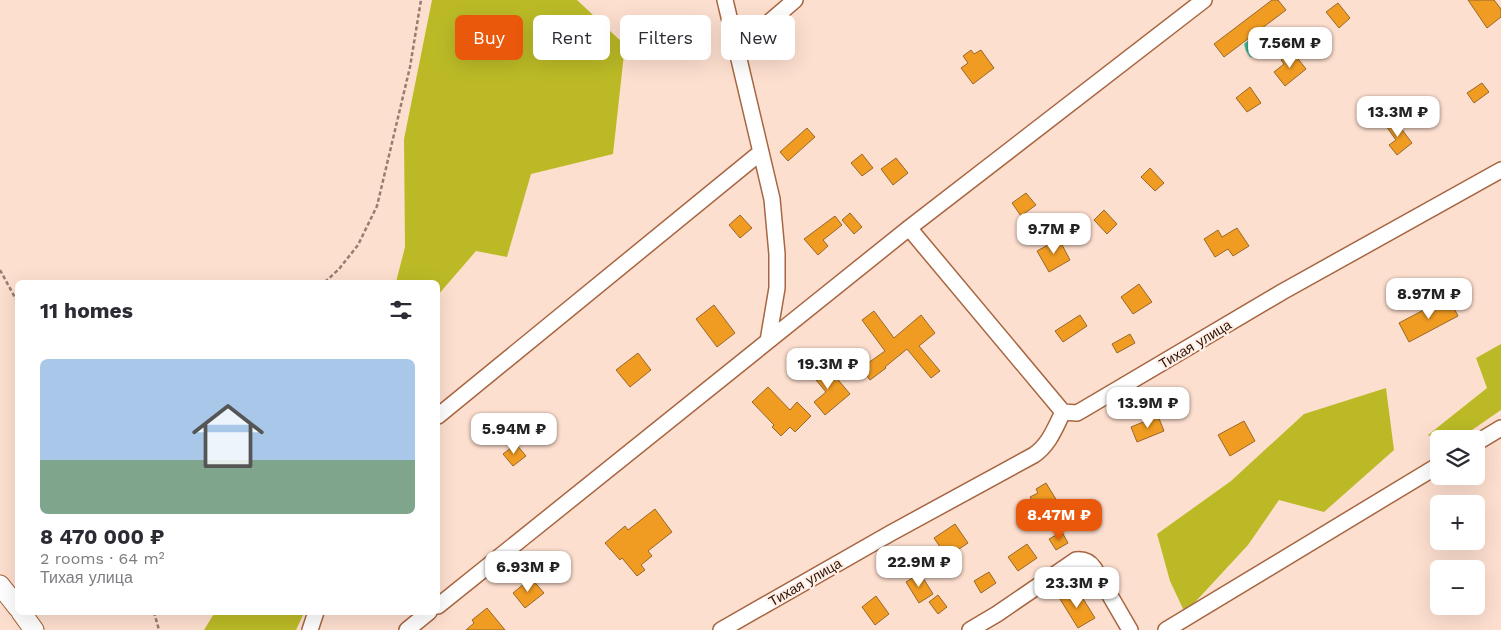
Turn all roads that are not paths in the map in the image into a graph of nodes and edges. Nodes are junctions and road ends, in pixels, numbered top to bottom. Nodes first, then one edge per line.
1 (725, 0) edge
2 (795, 0) edge
3 (1204, 0) edge
4 (729, 15) edge
5 (778, 15) edge
6 (739, 60) edge
7 (761, 152) junction
8 (1501, 170) edge
9 (909, 228) junction
10 (768, 341) junction
11 (1063, 412) junction
12 (440, 414) edge
13 (1501, 428) edge
14 (1485, 438) edge
15 (1430, 471) edge
16 (0, 585) edge
17 (15, 604) edge
18 (440, 604) edge
19 (23, 615) edge
20 (315, 615) edge
21 (425, 615) edge
22 (34, 630) edge
23 (310, 630) edge
24 (407, 630) edge
25 (721, 630) edge
26 (970, 630) edge
27 (1130, 630) edge
28 (1166, 630) edge

1 - 4 street
2 - 5 street
3 - 9 street
6 - 7 street
7 - 10 street
7 - 12 street
8 - 11 street, Тихая улица
9 - 10 street
9 - 11 street
10 - 18 street
11 - 25 street, Тихая улица
13 - 14 street
15 - 28 street
16 - 17 street
19 - 22 street
20 - 23 street
21 - 24 street
26 - 27 street

